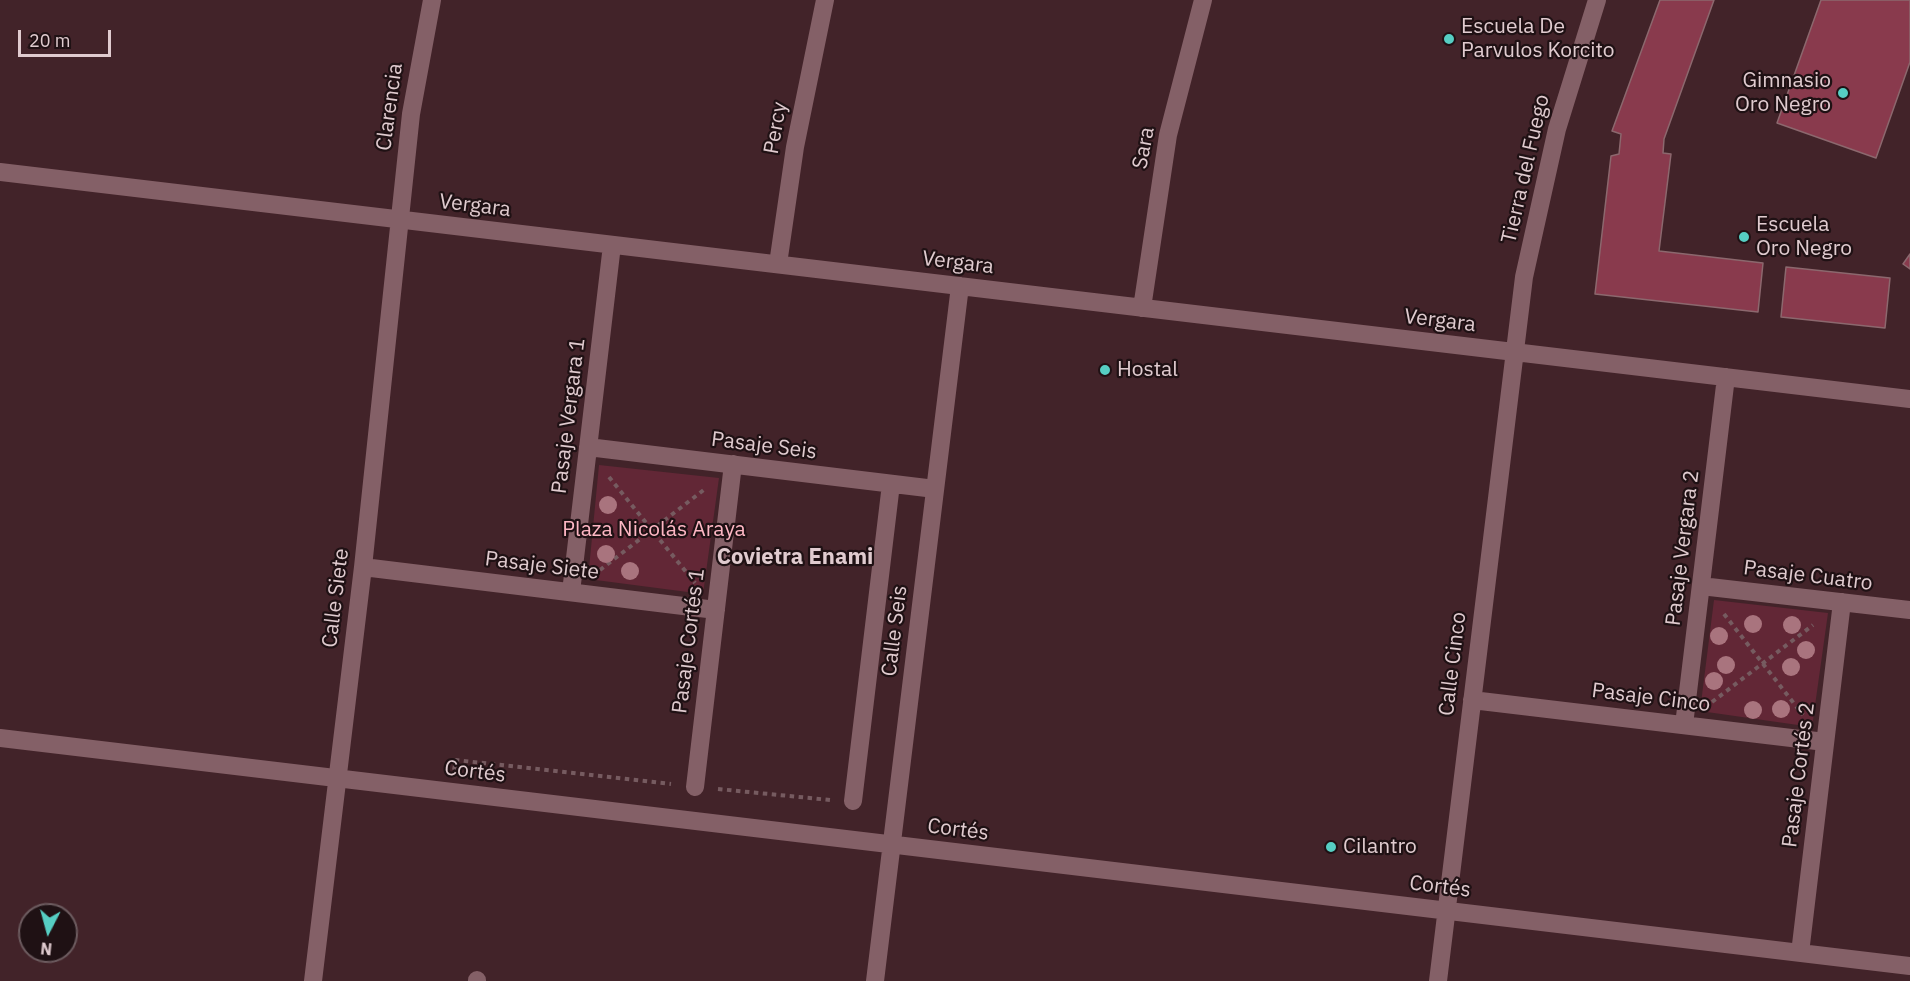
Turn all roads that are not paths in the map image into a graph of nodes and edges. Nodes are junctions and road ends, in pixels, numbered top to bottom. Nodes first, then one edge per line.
1 (432, 0) edge
2 (825, 0) edge
3 (1203, 0) edge
4 (1597, 0) edge
5 (0, 172) edge
6 (400, 220) junction
7 (612, 245) junction
8 (778, 264) junction
9 (960, 286) junction
10 (1142, 308) junction
11 (1513, 352) junction
12 (1726, 377) junction
13 (1910, 399) edge
14 (588, 447) junction
15 (733, 464) junction
16 (891, 484) junction
17 (935, 489) junction
18 (363, 567) junction
19 (1701, 586) junction
20 (570, 592) junction
21 (1842, 602) junction
22 (716, 610) junction
23 (1910, 610) edge
24 (1472, 700) junction
25 (1684, 725) junction
26 (0, 738) edge
27 (1825, 742) junction
28 (338, 778) junction
29 (695, 787) road end
30 (853, 801) road end
31 (892, 844) junction
32 (1446, 910) junction
33 (1800, 953) junction
34 (1910, 966) edge
35 (313, 981) edge
36 (875, 981) edge
37 (1438, 981) edge

1 - 6 street, Clarencia
2 - 8 street, Percy
3 - 10 street, Sara
4 - 11 street, Tierra del Fuego
5 - 6 street, Vergara
6 - 7 street, Vergara
6 - 18 street, Calle Siete
7 - 8 street, Vergara
7 - 14 street, Pasaje Vergara 1
8 - 9 street, Vergara
9 - 10 street, Vergara
9 - 17 street, Calle Seis
10 - 11 street, Vergara
11 - 12 street, Vergara
11 - 24 street, Calle Cinco
12 - 13 street, Vergara
12 - 19 street, Pasaje Vergara 2
14 - 15 street, Pasaje Seis
14 - 20 street, Pasaje Vergara 1
15 - 16 street, Pasaje Seis
15 - 22 street, Pasaje Cortés 1
16 - 17 street, Pasaje Seis
16 - 30 street, Calle Seis
17 - 31 street, Calle Seis
18 - 20 street, Pasaje Siete
18 - 28 street, Calle Siete
19 - 21 street, Pasaje Cuatro
19 - 25 street, Pasaje Vergara 2
20 - 22 street, Pasaje Siete
21 - 23 street, Pasaje Cuatro
21 - 27 street, Pasaje Cortés 2
22 - 29 street, Pasaje Cortés 1
24 - 25 street, Pasaje Cinco
24 - 32 street, Calle Cinco
25 - 27 street, Pasaje Cinco
26 - 28 street, Cortés
27 - 33 street, Pasaje Cortés 2
28 - 31 street, Cortés
28 - 35 street, Calle Siete
31 - 32 street, Cortés
31 - 36 street, Calle Seis
32 - 33 street, Cortés
32 - 37 street, Calle Cinco
33 - 34 street, Cortés

